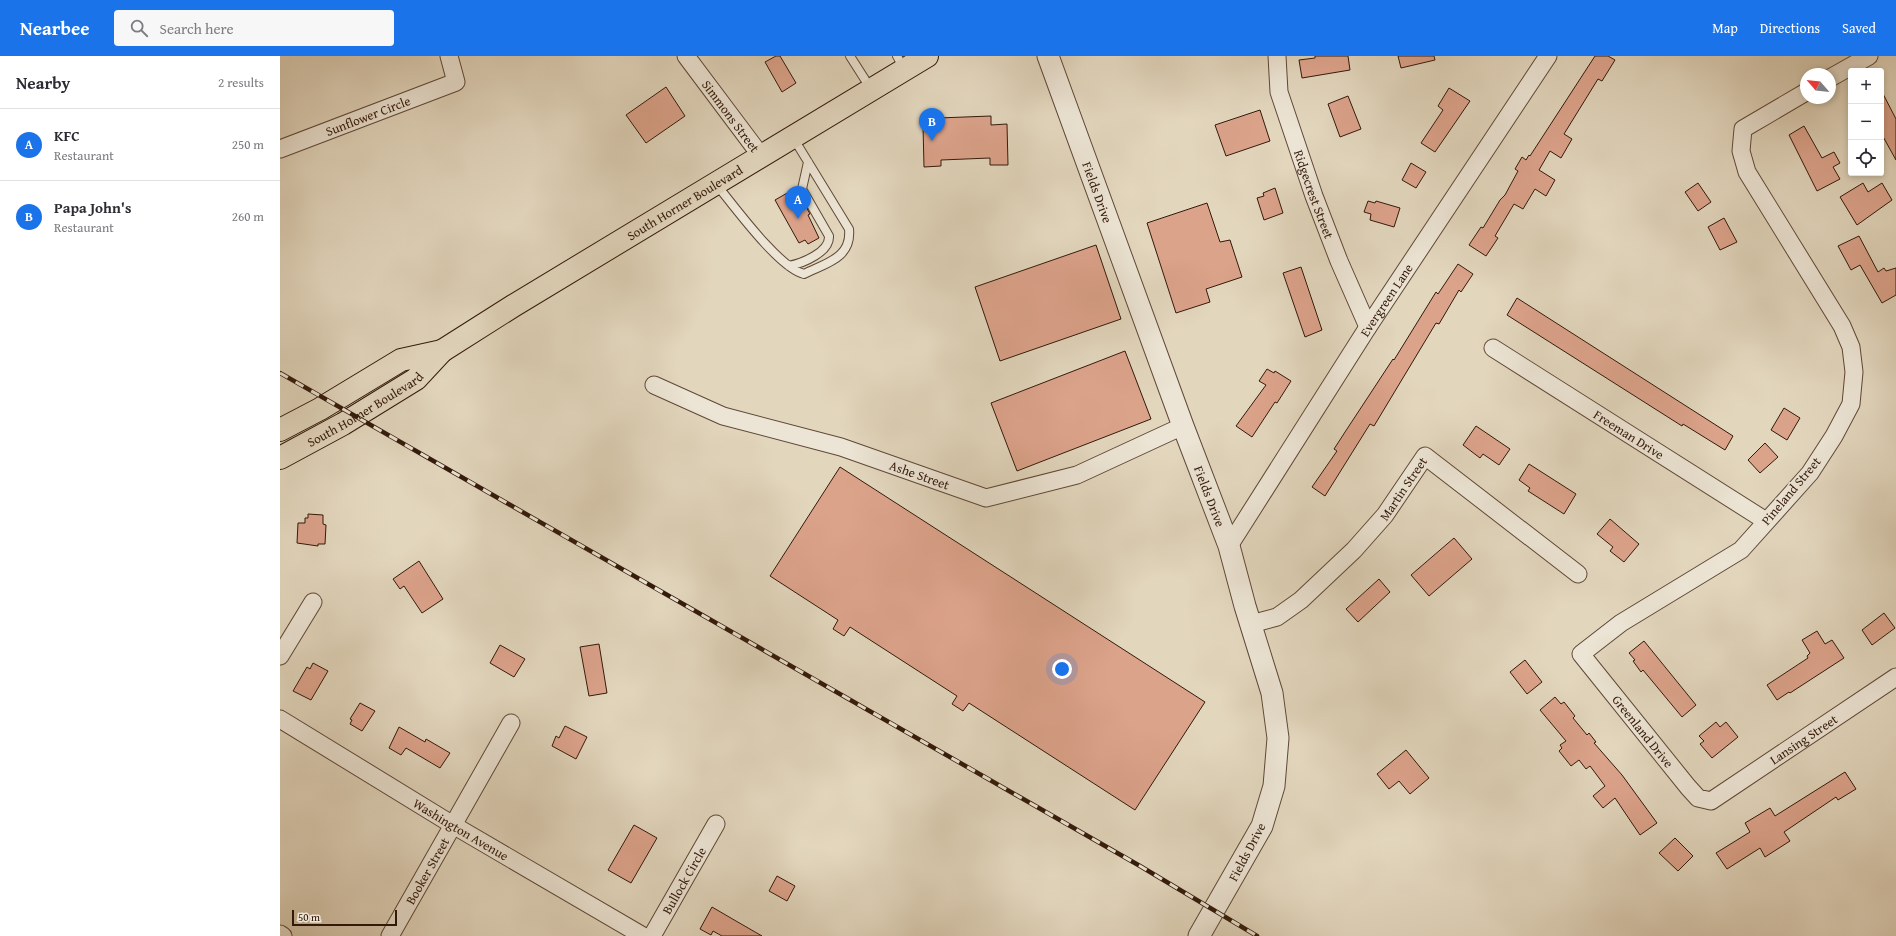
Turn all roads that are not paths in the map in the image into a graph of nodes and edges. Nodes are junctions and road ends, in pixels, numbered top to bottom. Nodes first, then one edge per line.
1 (449, 56) edge
2 (686, 56) edge
3 (850, 56) edge
4 (927, 56) edge
5 (1048, 56) edge
6 (1277, 56) edge
7 (1548, 56) edge
8 (1869, 56) edge
9 (901, 63) edge
10 (1836, 75) edge
11 (871, 90) junction
12 (1800, 95) edge
13 (792, 137) junction
14 (280, 149) edge
15 (761, 156) junction
16 (808, 162) junction
17 (715, 184) junction
18 (789, 266) junction
19 (1368, 327) junction
20 (1493, 348) dead end
21 (442, 351) junction
22 (654, 385) dead end
23 (1183, 426) junction
24 (280, 430) edge
25 (280, 458) edge
26 (1766, 521) junction
27 (1229, 546) junction
28 (1578, 574) dead end
29 (313, 602) dead end
30 (1251, 624) junction
31 (1581, 654) joint
32 (280, 656) edge
33 (1896, 677) edge
34 (280, 719) edge
35 (511, 723) dead end
36 (1711, 801) joint
37 (716, 824) dead end
38 (453, 825) junction
39 (280, 934) edge
40 (283, 936) edge
41 (390, 936) edge
42 (643, 936) edge
43 (652, 936) edge
44 (1199, 936) edge

1 - 14 street, Sunflower Circle
2 - 15 street, Simmons Street
3 - 11 lane
4 - 9 main road, South Horner Boulevard
5 - 23 street, Fields Drive
6 - 19 street, Ridgecrest Street
7 - 19 street, Evergreen Lane
8 - 10 street
9 - 11 main road, South Horner Boulevard
11 - 13 main road, South Horner Boulevard
12 - 26 street, Pineland Street
13 - 15 main road, South Horner Boulevard
13 - 16 lane
15 - 17 main road, South Horner Boulevard
16 - 18 lane
16 - 18 lane
17 - 18 lane
17 - 21 main road, South Horner Boulevard
19 - 27 street, Evergreen Lane
20 - 26 street, Freeman Drive
21 - 24 main road, South Horner Boulevard
21 - 25 main road, South Horner Boulevard
22 - 23 street, Ashe Street
23 - 27 street, Fields Drive
26 - 31 street, Pineland Street
27 - 30 street, Fields Drive
28 - 30 street, Martin Street
29 - 32 street
30 - 44 street, Fields Drive
31 - 36 street, Greenland Drive
33 - 36 street, Lansing Street
34 - 38 street, Washington Avenue
35 - 38 street, Booker Street
37 - 43 street, Bullock Circle
38 - 41 street, Booker Street
38 - 42 street, Washington Avenue
39 - 40 street

